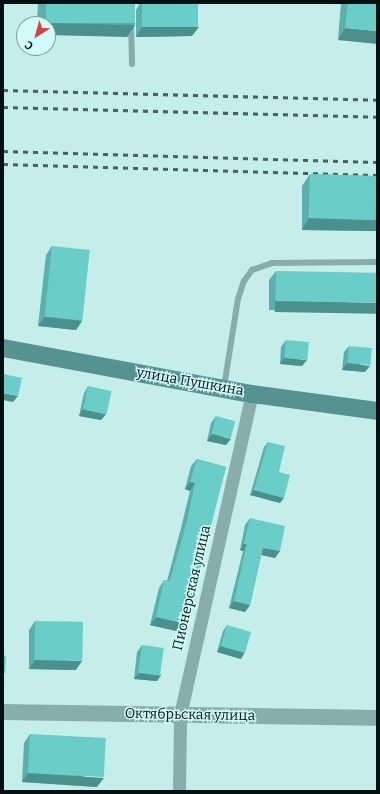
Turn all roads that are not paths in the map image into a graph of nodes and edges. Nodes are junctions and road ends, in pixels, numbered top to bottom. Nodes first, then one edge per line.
1 (131, 18) edge
2 (132, 64) dead end
3 (377, 262) edge
4 (3, 348) edge
5 (223, 388) junction
6 (252, 394) junction
7 (377, 411) edge
8 (3, 712) edge
9 (180, 715) junction
10 (377, 718) edge
11 (179, 791) edge

1 - 2 lane
3 - 5 lane
4 - 5 main road, улица Пушкина
5 - 6 main road, улица Пушкина
6 - 7 main road, улица Пушкина
6 - 9 street, Пионерская улица
8 - 9 street, Октябрьская улица
9 - 10 street, Октябрьская улица
9 - 11 street, Пионерская улица

